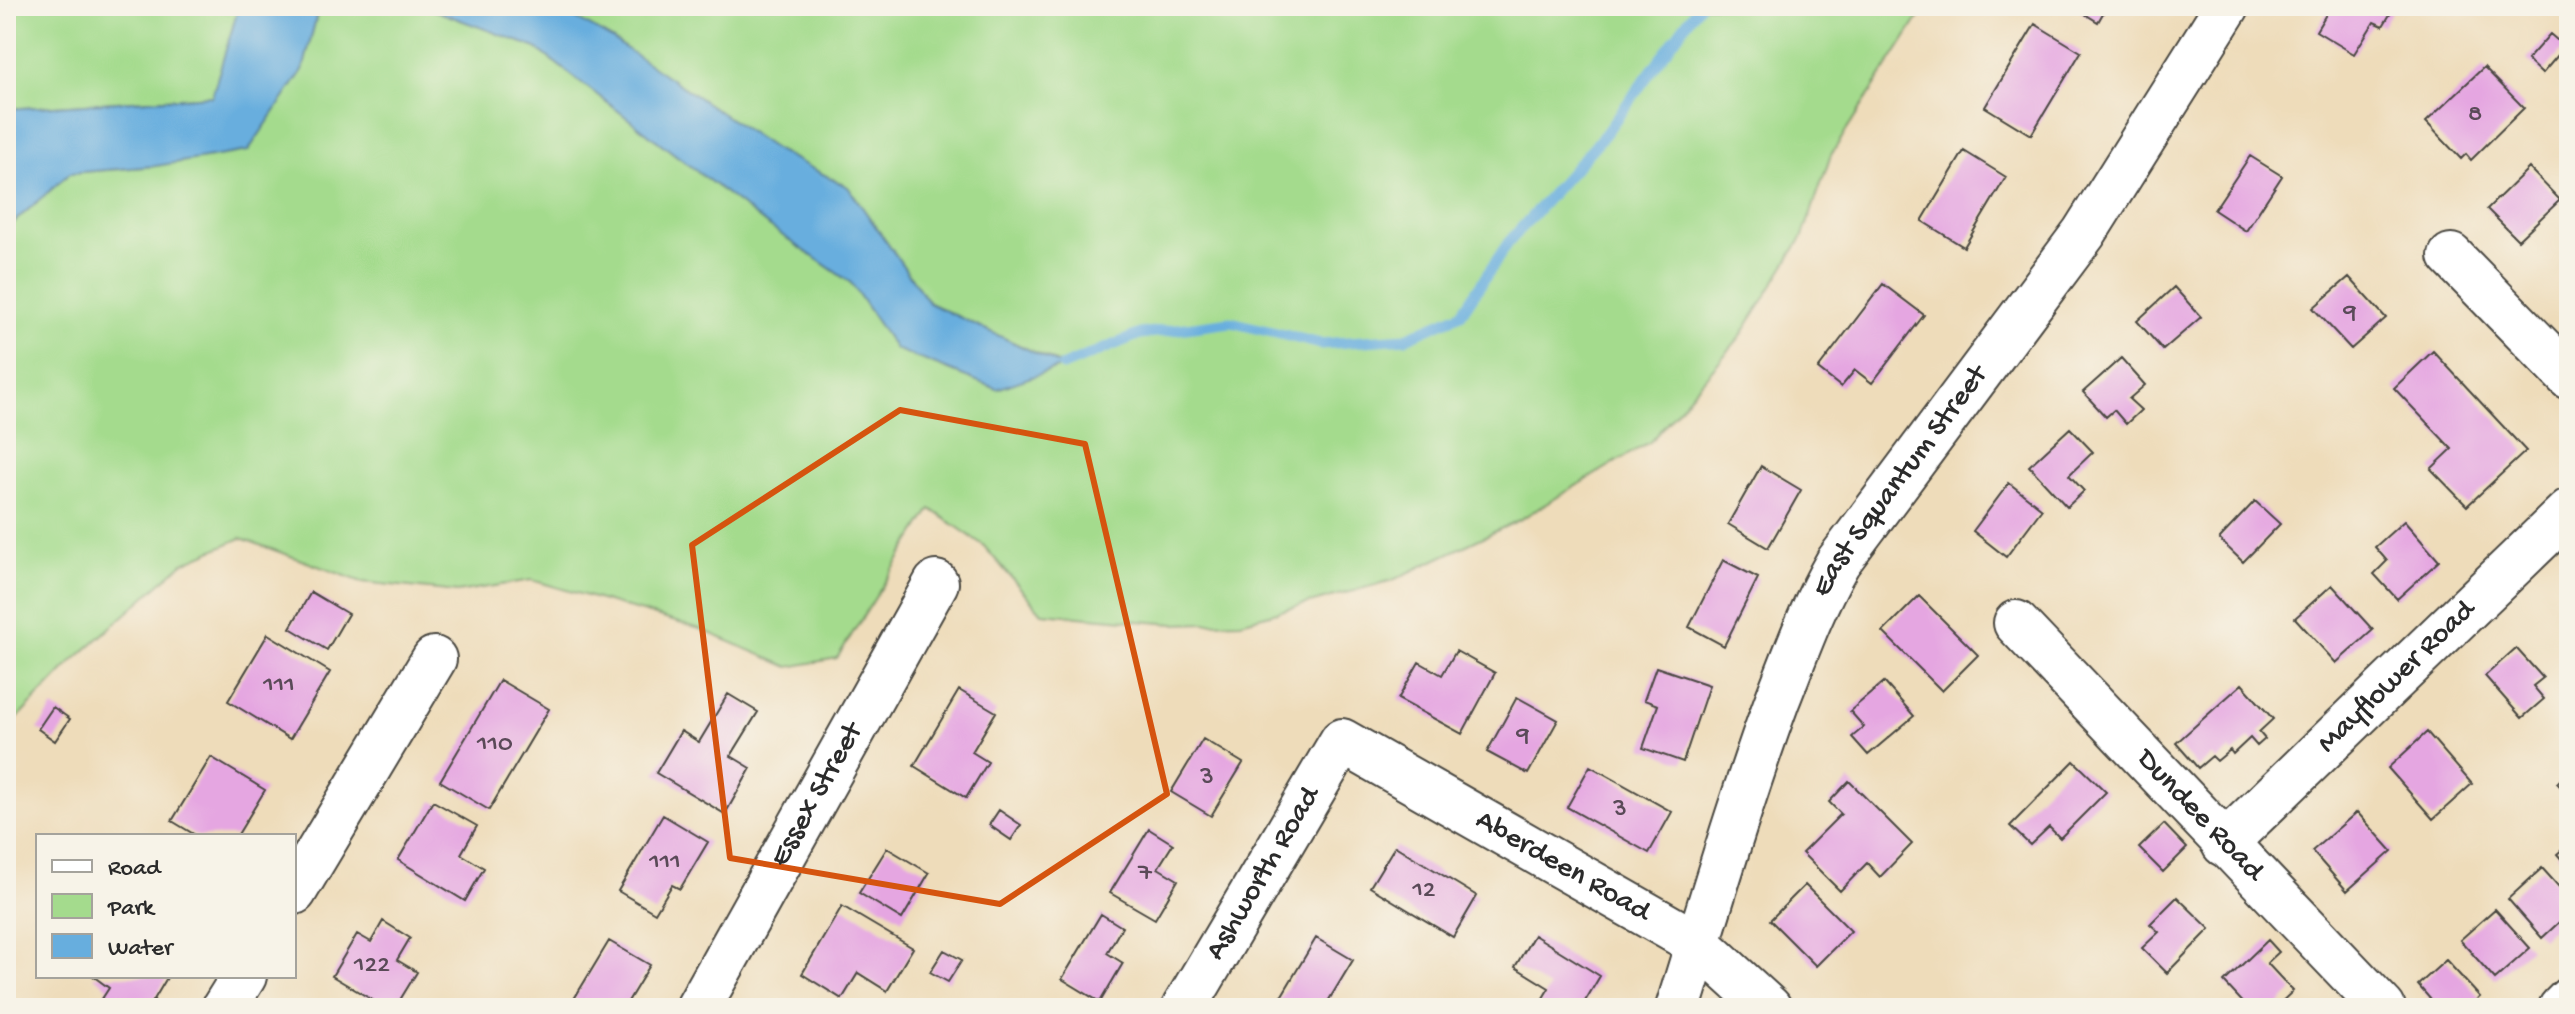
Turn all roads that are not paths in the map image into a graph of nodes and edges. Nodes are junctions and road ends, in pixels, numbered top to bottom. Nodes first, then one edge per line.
1 (2227, 6) edge
2 (2451, 256) dead end
3 (2569, 377) edge
4 (2569, 511) edge
5 (936, 583) dead end
6 (2016, 623) dead end
7 (434, 659) dead end
8 (1342, 741) joint
9 (2224, 844) junction
10 (296, 889) edge
11 (1700, 945) junction
12 (243, 978) edge
13 (2569, 1000) edge
14 (224, 1008) edge
15 (698, 1008) edge
16 (1184, 1008) edge
17 (1678, 1008) edge
18 (1769, 1008) edge
19 (2383, 1008) edge
20 (2561, 1008) edge

1 - 11 street, East Squantum Street
2 - 3 street
4 - 9 street, Mayflower Road
5 - 15 street, Essex Street
6 - 9 street, Dundee Road
7 - 10 street
8 - 11 street, Aberdeen Road
8 - 16 street, Ashworth Road
9 - 19 street, Dundee Road
11 - 17 street, East Squantum Street
11 - 18 street, Aberdeen Road
12 - 14 street
13 - 20 street

